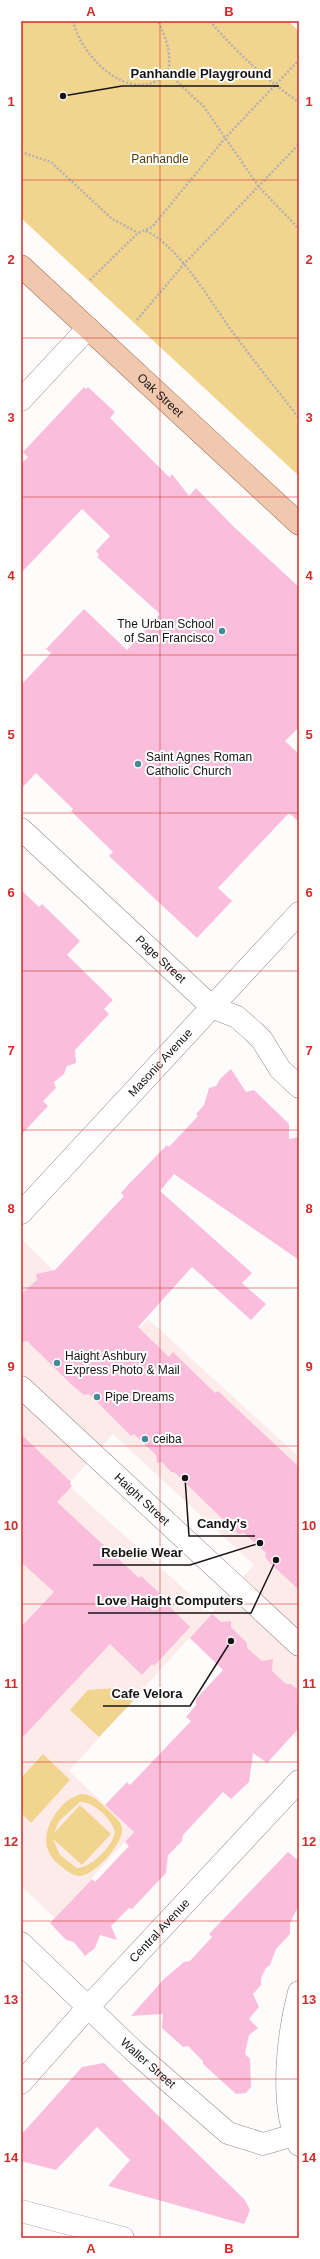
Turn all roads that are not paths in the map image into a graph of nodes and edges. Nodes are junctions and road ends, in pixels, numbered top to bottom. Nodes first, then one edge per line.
1 (21, 266) edge
2 (88, 328) junction
3 (21, 400) edge
4 (299, 524) edge
5 (21, 829) edge
6 (299, 913) edge
7 (212, 1007) junction
8 (299, 1087) edge
9 (21, 1213) edge
10 (21, 1387) edge
11 (299, 1645) edge
12 (299, 1781) edge
13 (21, 1943) edge
14 (299, 1992) edge
15 (89, 2006) junction
16 (21, 2083) edge
17 (296, 2140) edge
18 (21, 2211) edge
19 (123, 2238) edge

1 - 2 main road, Oak Street
2 - 3 street
2 - 4 main road, Oak Street
5 - 7 street, Page Street
6 - 7 street, Masonic Avenue
7 - 8 street, Page Street
7 - 9 street, Masonic Avenue
10 - 11 street, Haight Street
12 - 15 street, Central Avenue
13 - 15 street, Waller Street
14 - 17 street
15 - 16 street, Central Avenue
15 - 17 street, Waller Street
18 - 19 street

